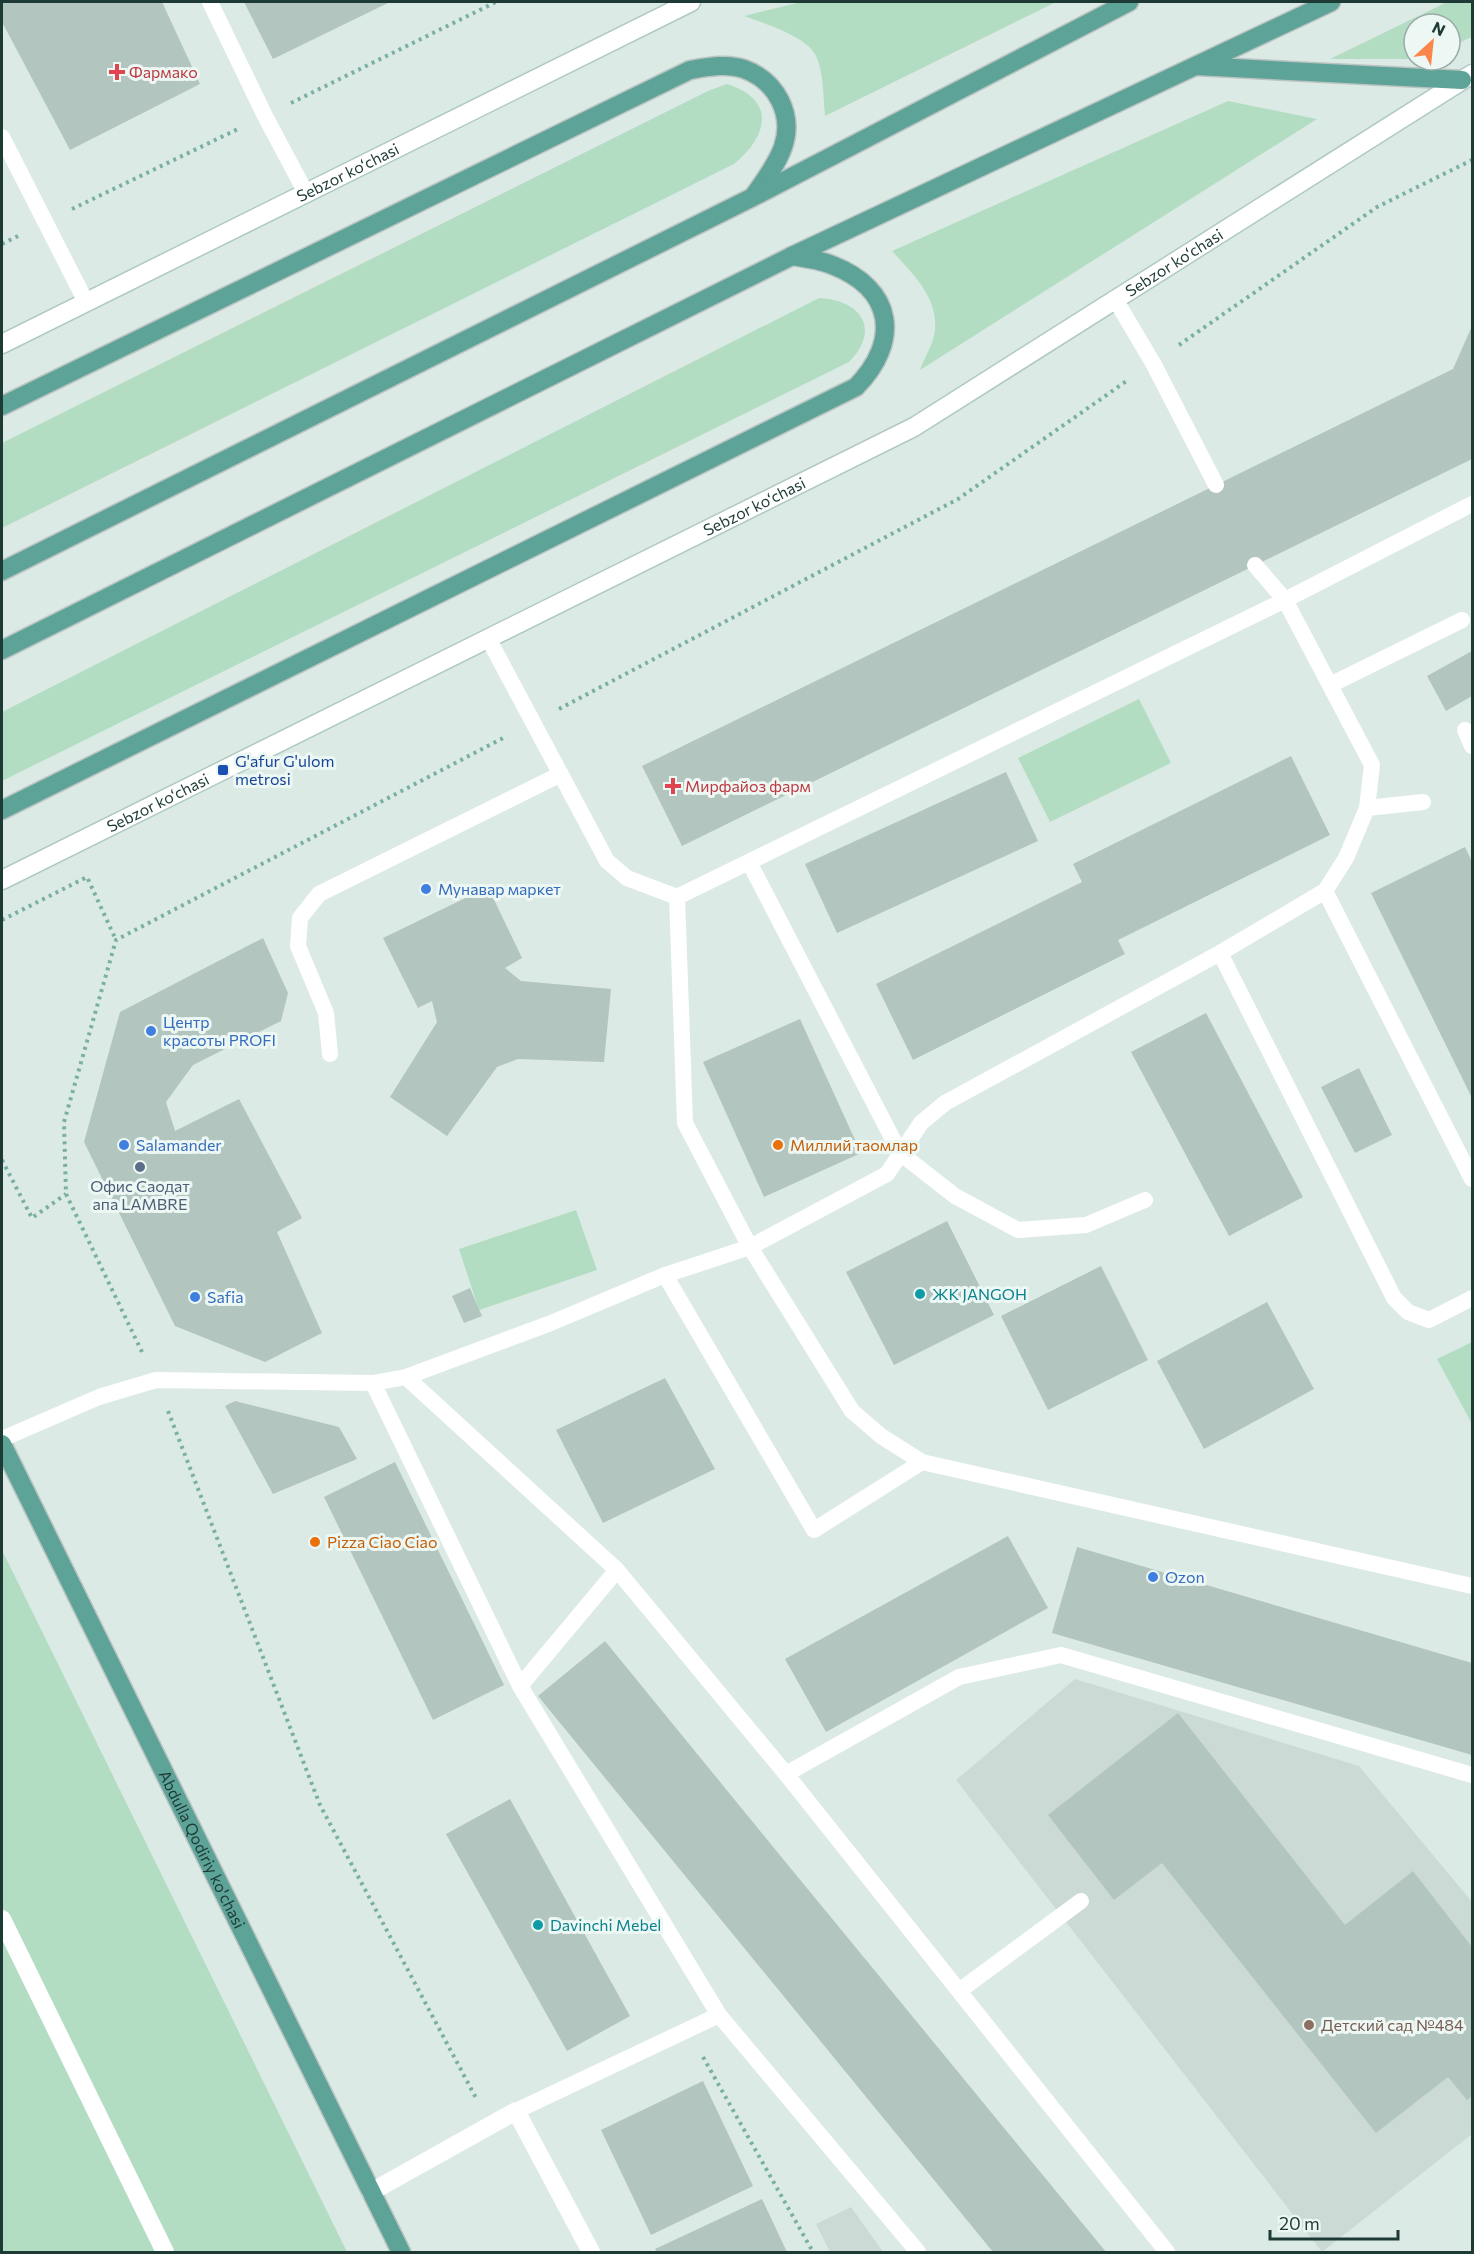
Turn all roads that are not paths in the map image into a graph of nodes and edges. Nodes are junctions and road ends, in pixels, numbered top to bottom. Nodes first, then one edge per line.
1 (210, 2) edge
2 (692, 2) edge
3 (1128, 2) edge
4 (1331, 2) edge
5 (1194, 66) junction
6 (1467, 77) edge
7 (2, 137) edge
8 (306, 193) junction
9 (753, 196) junction
10 (792, 256) junction
11 (1115, 299) junction
12 (86, 302) junction
13 (2, 344) edge
14 (2, 406) edge
15 (1216, 485) dead end
16 (1473, 504) edge
17 (1255, 565) dead end
18 (2, 571) edge
19 (1285, 600) junction
20 (1462, 620) dead end
21 (488, 638) junction
22 (2, 650) edge
23 (1330, 685) junction
24 (1465, 730) dead end
25 (1473, 746) edge
26 (561, 774) junction
27 (1423, 802) dead end
28 (1367, 808) junction
29 (2, 810) edge
30 (749, 862) junction
31 (2, 880) edge
32 (1325, 891) junction
33 (677, 897) junction
34 (1220, 952) junction
35 (330, 1054) dead end
36 (900, 1152) junction
37 (1473, 1179) edge
38 (1145, 1200) dead end
39 (750, 1247) junction
40 (665, 1275) junction
41 (1473, 1298) edge
42 (406, 1377) junction
43 (373, 1383) junction
44 (2, 1439) edge
45 (2, 1444) edge
46 (922, 1462) junction
47 (617, 1570) junction
48 (1473, 1586) edge
49 (520, 1686) junction
50 (786, 1774) junction
51 (1473, 1775) edge
52 (1081, 1900) dead end
53 (2, 1919) edge
54 (959, 1991) junction
55 (719, 2015) junction
56 (516, 2111) junction
57 (371, 2192) junction
58 (165, 2253) edge
59 (401, 2253) edge
60 (591, 2253) edge
61 (918, 2253) edge
62 (1167, 2253) edge

1 - 8 lane
2 - 8 main road, Sebzor ko‘chasi
3 - 9 main road
4 - 5 main road
5 - 6 main road
5 - 10 main road
6 - 11 main road, Sebzor ko‘chasi
7 - 12 lane
8 - 12 main road, Sebzor ko‘chasi
9 - 14 main road
9 - 18 main road
10 - 22 main road
10 - 29 main road
11 - 15 lane
11 - 21 main road, Sebzor ko‘chasi
12 - 13 main road, Sebzor ko‘chasi
16 - 19 lane
17 - 19 lane
19 - 23 lane
19 - 30 lane
20 - 23 lane
21 - 26 lane
21 - 31 main road, Sebzor ko‘chasi
23 - 28 lane
24 - 25 lane
26 - 33 lane
26 - 35 lane
27 - 28 lane
28 - 32 lane
30 - 33 lane
30 - 36 lane
32 - 34 lane
32 - 37 lane
33 - 39 lane
34 - 36 lane
34 - 41 lane
36 - 38 lane
36 - 39 lane
39 - 40 lane
39 - 46 lane
40 - 42 lane
40 - 46 lane
42 - 43 lane
42 - 47 lane
43 - 44 lane
43 - 49 lane
45 - 57 main road, Abdulla Qodiriy ko'chasi
46 - 48 lane
47 - 49 lane
47 - 50 lane
49 - 55 lane
50 - 51 lane
50 - 54 lane
52 - 54 lane
53 - 58 main road
54 - 62 lane
55 - 56 lane
55 - 61 lane
56 - 57 main road
56 - 60 main road
57 - 59 main road, Abdulla Qodiriy ko'chasi

